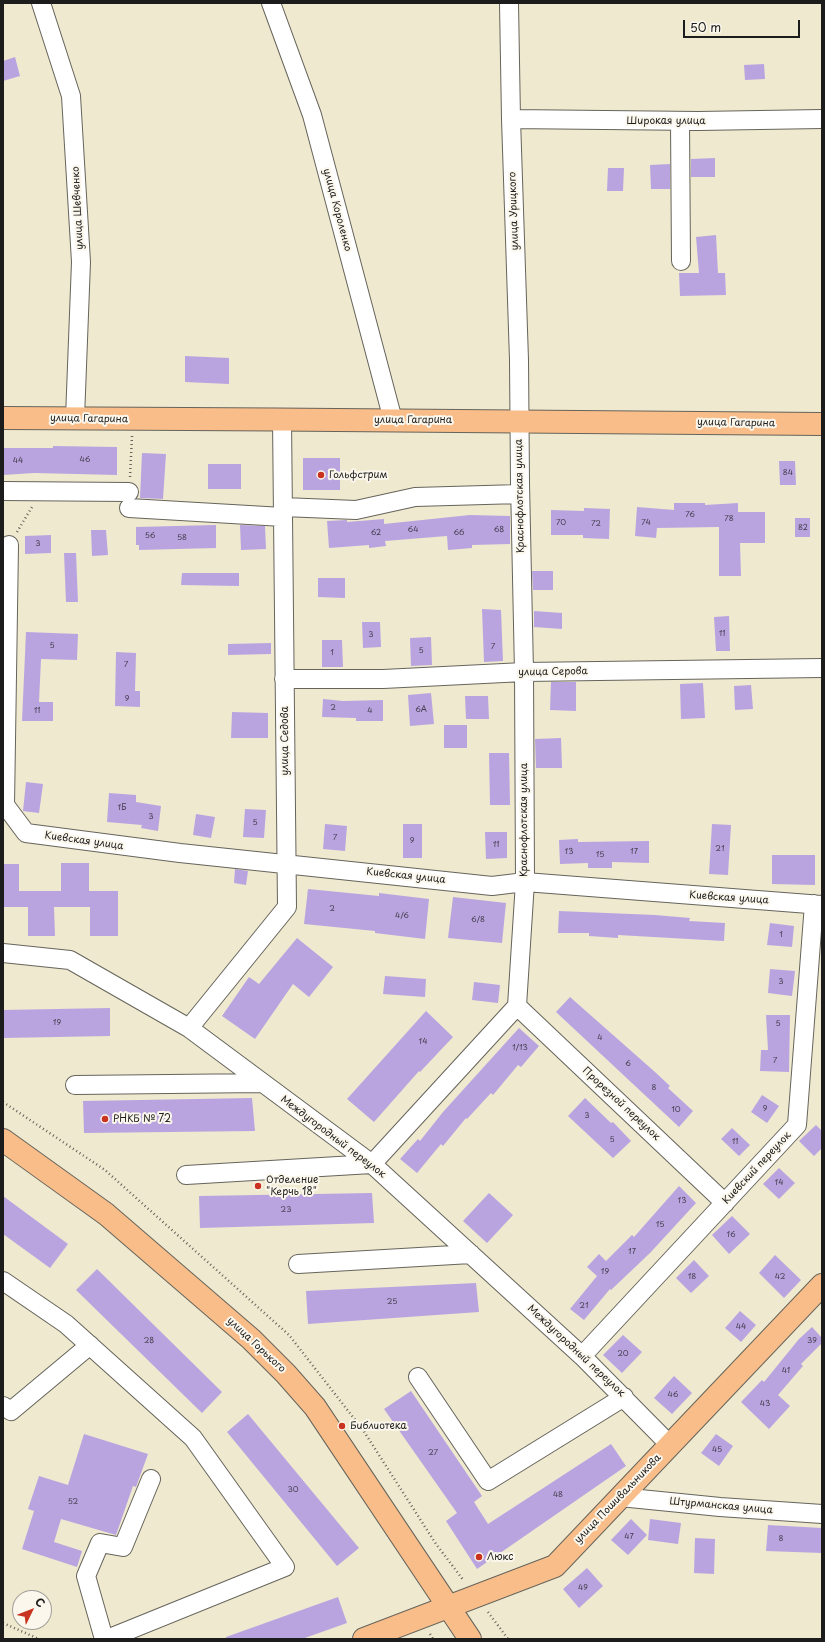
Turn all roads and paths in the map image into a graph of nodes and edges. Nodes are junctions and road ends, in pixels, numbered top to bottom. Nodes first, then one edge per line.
1 (41, 3) edge
2 (271, 3) edge
3 (509, 3) edge
4 (511, 119) junction
5 (822, 119) edge
6 (680, 121) junction
7 (681, 261) dead end
8 (3, 418) edge
9 (75, 418) junction
10 (282, 419) junction
11 (393, 420) junction
12 (519, 420) junction
13 (822, 424) edge
14 (3, 491) edge
15 (520, 494) junction
16 (283, 512) junction
17 (9, 545) dead end
18 (822, 668) edge
19 (524, 672) junction
20 (284, 679) junction
21 (286, 863) junction
22 (524, 882) junction
23 (818, 904) edge
24 (3, 953) edge
25 (517, 1006) junction
26 (189, 1028) junction
27 (262, 1083) junction
28 (75, 1085) dead end
29 (3, 1140) edge
30 (372, 1164) junction
31 (186, 1175) dead end
32 (725, 1203) junction
33 (471, 1254) junction
34 (298, 1264) dead end
35 (3, 1281) edge
36 (822, 1285) edge
37 (90, 1345) junction
38 (582, 1356) junction
39 (418, 1377) dead end
40 (624, 1397) junction
41 (3, 1406) edge
42 (670, 1445) junction
43 (151, 1479) dead end
44 (620, 1497) junction
45 (822, 1514) edge
46 (449, 1606) junction
47 (3, 1623) edge
48 (39, 1639) edge
49 (104, 1639) edge
50 (107, 1639) edge
51 (364, 1639) edge
52 (470, 1639) edge

1 - 9 lane, улица Шевченко
2 - 11 lane, улица Короленко
3 - 4 lane, улица Урицкого
4 - 6 lane, Широкая улица
4 - 12 lane, улица Урицкого
5 - 6 lane, Широкая улица
6 - 7 lane
8 - 9 main road, улица Гагарина
9 - 10 main road, улица Гагарина
10 - 11 main road, улица Гагарина
10 - 16 lane, улица Седова
11 - 12 main road, улица Гагарина
12 - 13 main road, улица Гагарина
12 - 15 lane, Краснофлотская улица
14 - 16 lane
15 - 16 lane
15 - 19 lane, Краснофлотская улица
16 - 20 lane, улица Седова
17 - 21 lane, Киевская улица
18 - 19 lane, улица Серова
19 - 20 lane, улица Серова
19 - 22 lane, Краснофлотская улица
20 - 21 lane, улица Седова
21 - 22 lane, Киевская улица
21 - 26 lane, улица Седова
22 - 23 lane, Киевская улица
22 - 25 lane, Краснофлотская улица
23 - 32 lane, Киевский переулок
24 - 26 lane, Междугородный переулок
25 - 30 lane
25 - 32 lane, Прорезной переулок
26 - 27 lane, Междугородный переулок
27 - 28 lane
27 - 30 lane, Междугородный переулок
29 - 46 main road, улица Горького
30 - 31 lane
30 - 33 lane, Междугородный переулок
32 - 38 lane, Киевский переулок
33 - 34 lane
33 - 38 lane, Междугородный переулок
35 - 37 lane
36 - 42 main road, улица Пошивальникова
37 - 41 lane
37 - 50 lane
38 - 40 lane, Междугородный переулок
39 - 40 lane
40 - 42 lane, Междугородный переулок
42 - 44 main road, улица Пошивальникова
43 - 49 lane
44 - 45 lane, Штурманская улица
44 - 46 main road, улица Пошивальникова
46 - 51 main road, улица Пошивальникова
46 - 52 main road, улица Горького
47 - 48 path

